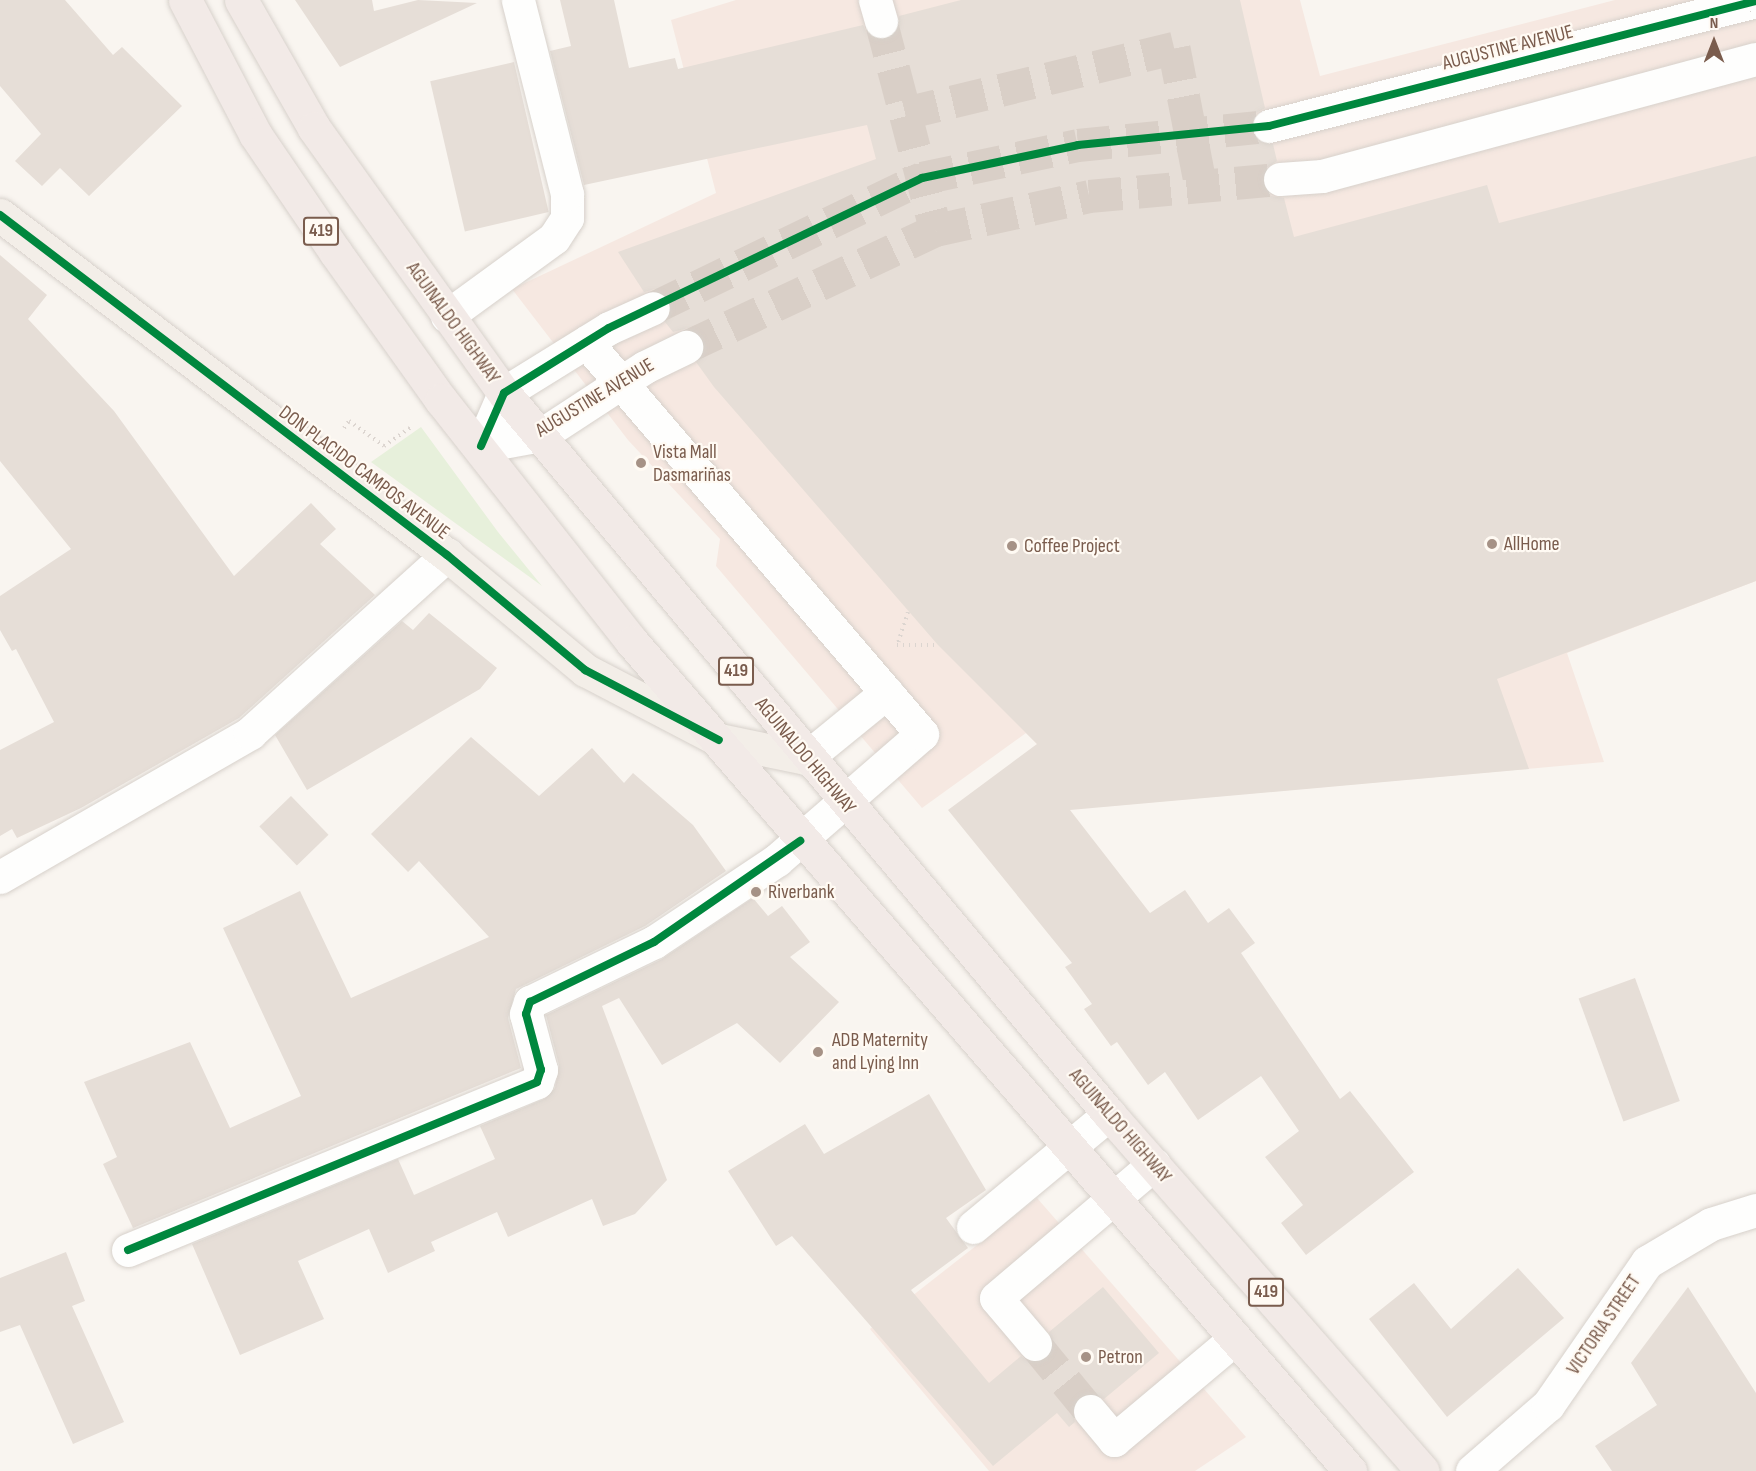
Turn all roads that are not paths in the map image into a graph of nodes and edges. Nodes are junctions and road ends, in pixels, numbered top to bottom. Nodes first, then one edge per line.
1 (185, 0) edge
2 (240, 0) edge
3 (518, 0) edge
4 (1756, 1) edge
5 (1756, 59) edge
6 (1269, 126) tunnel mouth
7 (1280, 179) tunnel mouth
8 (0, 215) edge
9 (653, 308) tunnel mouth
10 (447, 316) junction
11 (586, 342) junction
12 (686, 347) tunnel mouth
13 (621, 383) junction
14 (504, 393) junction
15 (541, 435) junction
16 (481, 446) junction
17 (447, 555) junction
18 (886, 692) junction
19 (719, 740) junction
20 (806, 758) junction
21 (843, 802) junction
22 (800, 841) junction
23 (0, 877) edge
24 (1109, 1114) junction
25 (1068, 1151) junction
26 (1154, 1164) junction
27 (1114, 1203) junction
28 (1756, 1210) edge
29 (973, 1227) dead end
30 (128, 1250) dead end
31 (1233, 1340) junction
32 (1035, 1344) tunnel mouth
33 (1090, 1410) tunnel mouth
34 (1350, 1471) edge
35 (1423, 1471) edge
36 (1472, 1471) edge

1 - 16 highway, 419
2 - 10 highway, AGUINALDO HIGHWAY / 419
3 - 10 street
4 - 6 street, AUGUSTINE AVENUE
5 - 7 street
8 - 17 main road, DON PLACIDO CAMPOS AVENUE
9 - 11 street
10 - 14 highway, AGUINALDO HIGHWAY / 419
11 - 13 street
11 - 14 street
12 - 13 street, AUGUSTINE AVENUE
13 - 15 street, AUGUSTINE AVENUE
13 - 18 street
14 - 15 highway, AGUINALDO HIGHWAY / 419
14 - 16 street
15 - 16 street, AUGUSTINE AVENUE
15 - 20 highway, AGUINALDO HIGHWAY / 419
16 - 19 highway, 419
17 - 19 main road, DON PLACIDO CAMPOS AVENUE
17 - 23 street
18 - 20 street
18 - 21 street
19 - 20 main road, DON PLACIDO CAMPOS AVENUE
19 - 22 highway, 419
20 - 21 highway, AGUINALDO HIGHWAY / 419
21 - 22 street
21 - 24 highway, AGUINALDO HIGHWAY / 419
22 - 25 highway, 419
22 - 30 street
24 - 25 street
24 - 26 highway, AGUINALDO HIGHWAY / 419
25 - 27 highway, 419
25 - 29 street
26 - 27 street
26 - 35 highway, AGUINALDO HIGHWAY / 419
27 - 31 highway, 419
27 - 32 street
28 - 36 street, VICTORIA STREET
31 - 33 street
31 - 34 highway, 419

